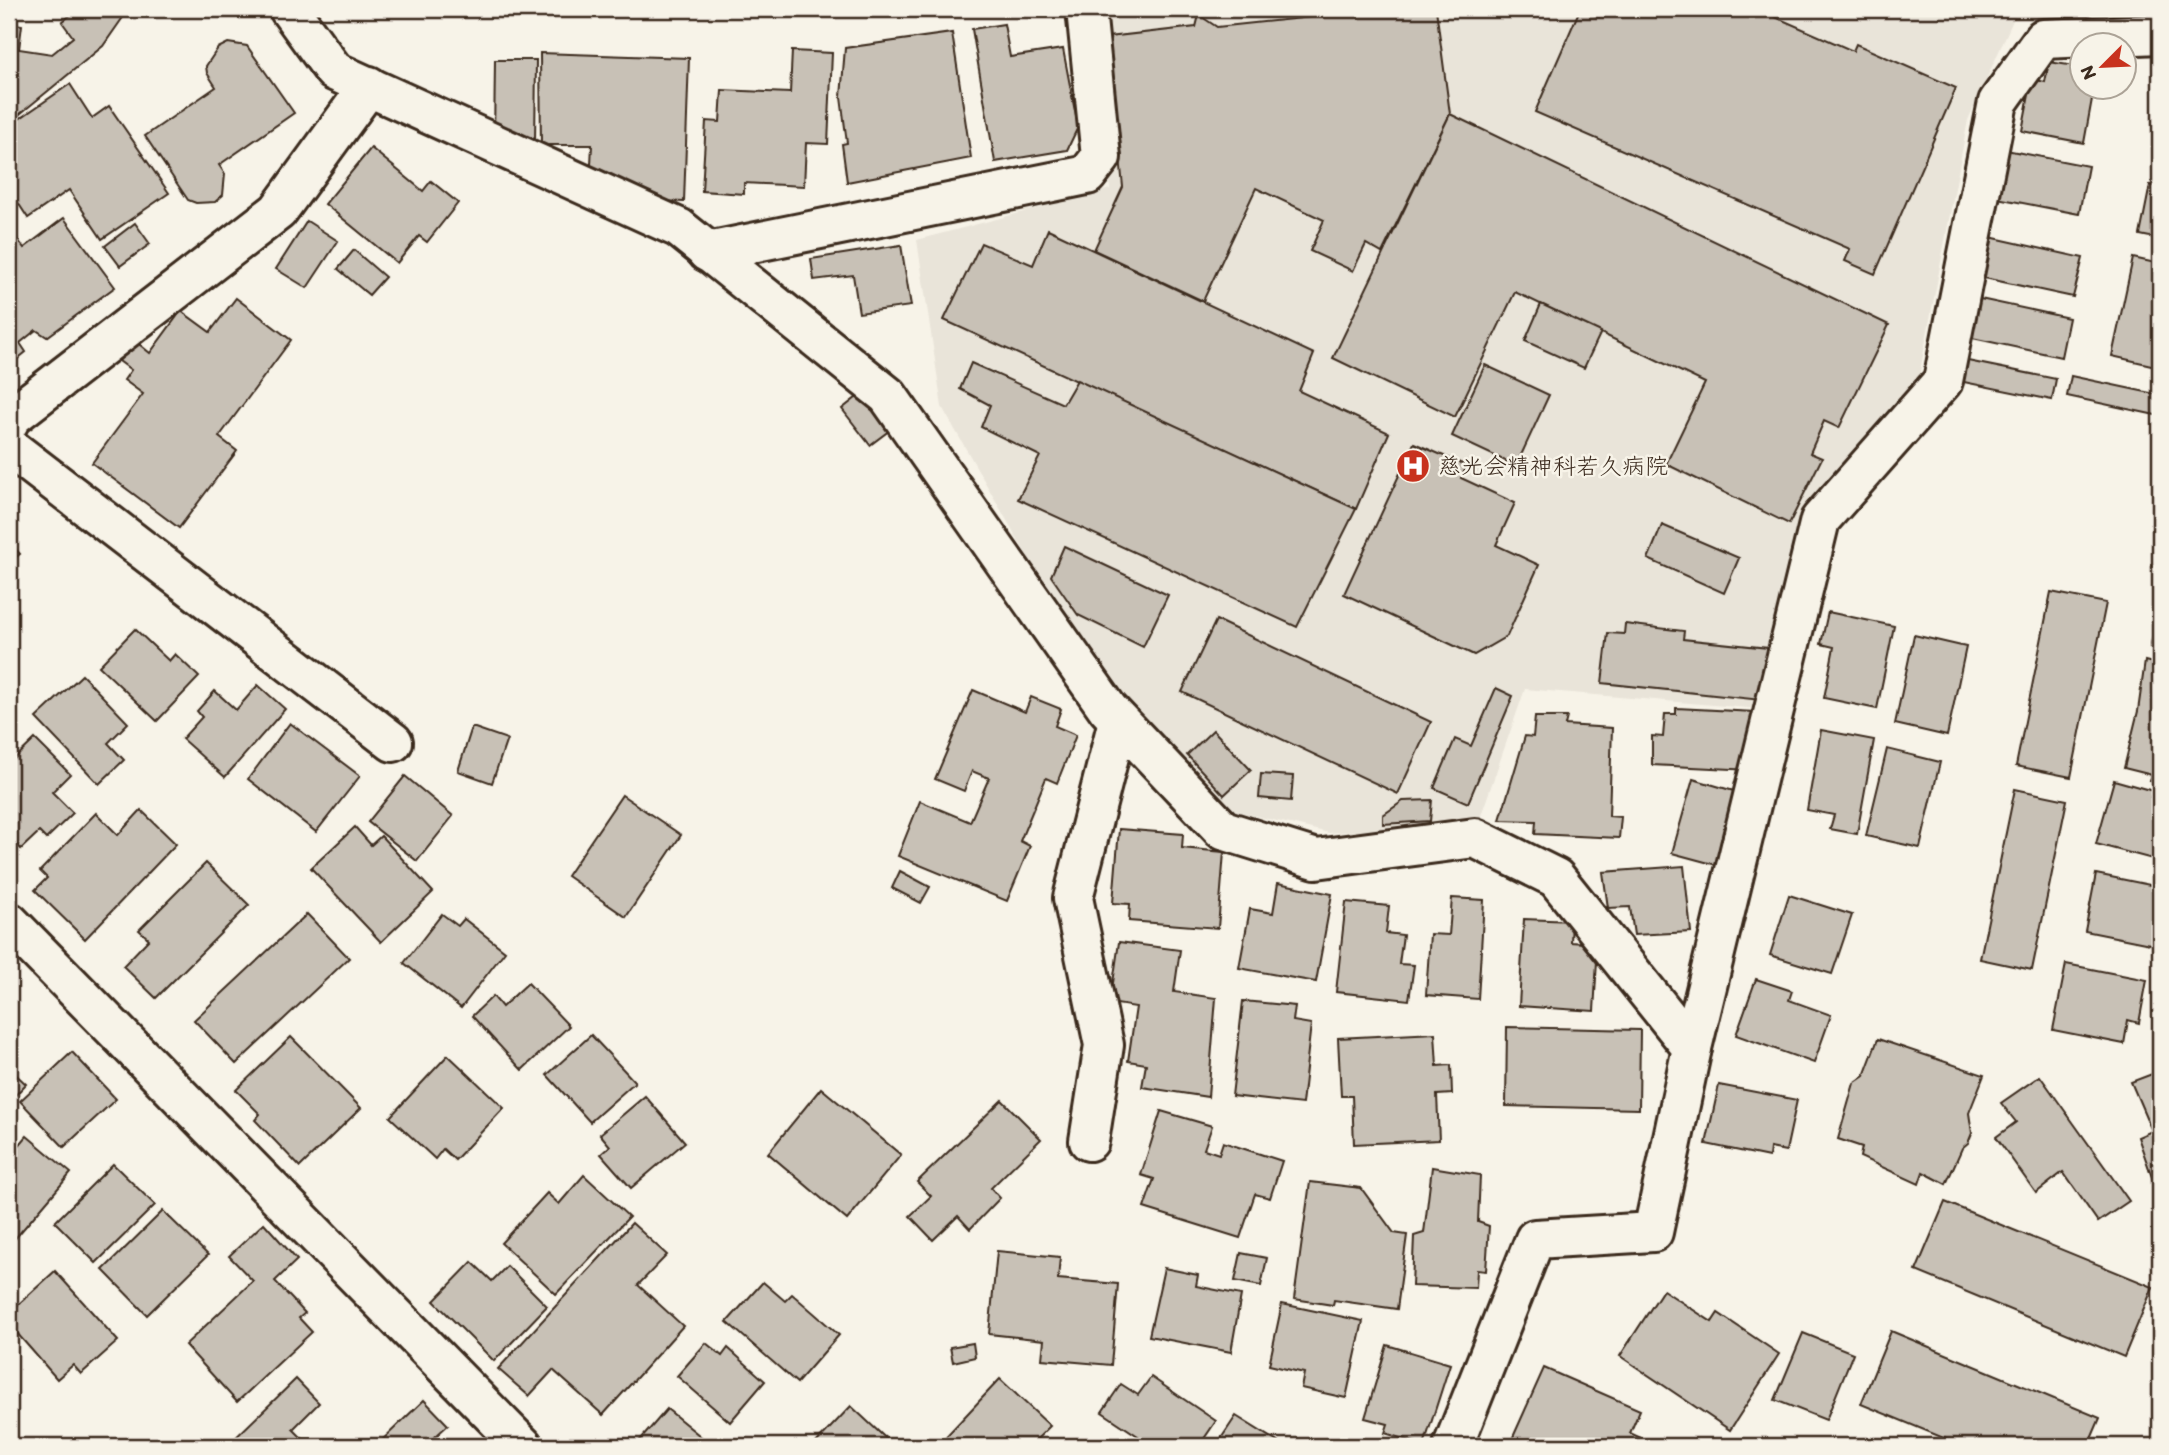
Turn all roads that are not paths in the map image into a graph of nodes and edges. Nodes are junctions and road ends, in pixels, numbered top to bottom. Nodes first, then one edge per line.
1 (289, 9) edge
2 (1086, 9) edge
3 (2160, 34) edge
4 (369, 86) junction
5 (707, 252) junction
6 (9, 422) edge
7 (9, 447) edge
8 (1118, 721) junction
9 (393, 742) dead end
10 (9, 922) edge
11 (1692, 1048) junction
12 (1089, 1141) dead end
13 (523, 1446) edge
14 (1453, 1446) edge

1 - 4 street
2 - 5 street
3 - 11 street
4 - 5 street
4 - 6 street
5 - 8 street
7 - 9 street
8 - 11 street
8 - 12 street
10 - 13 street
11 - 14 street

